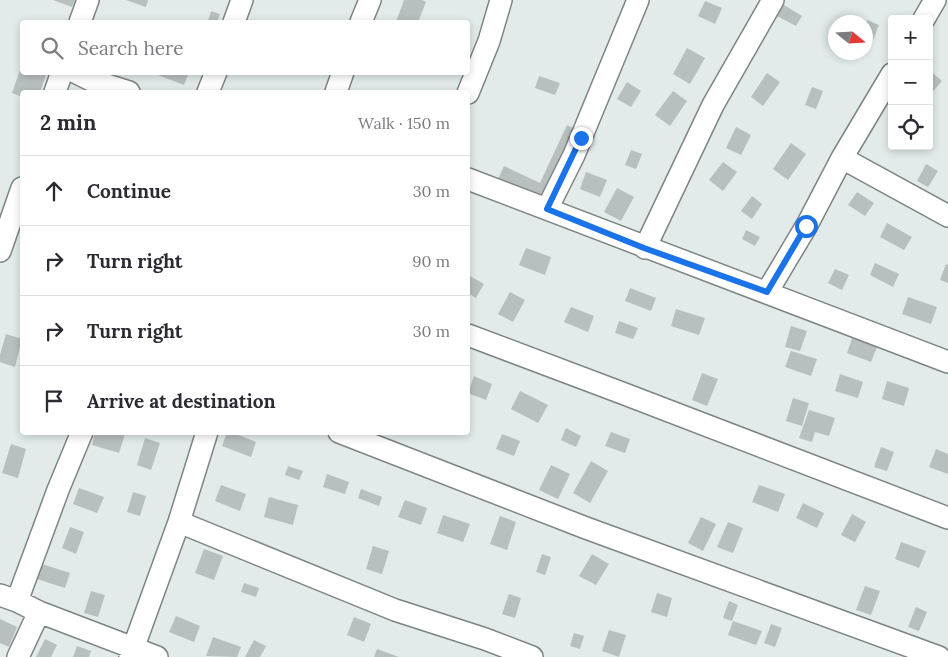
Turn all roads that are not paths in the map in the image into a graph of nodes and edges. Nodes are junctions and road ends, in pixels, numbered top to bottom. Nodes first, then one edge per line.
1 (88, 0) edge
2 (242, 0) edge
3 (370, 0) edge
4 (501, 0) edge
5 (638, 0) edge
6 (772, 0) edge
7 (935, 0) edge
8 (926, 15) edge
9 (81, 20) edge
10 (235, 20) edge
11 (362, 20) edge
12 (61, 75) edge
13 (81, 75) edge
14 (215, 75) edge
15 (342, 75) edge
16 (888, 81) edge
17 (56, 90) edge
18 (123, 90) edge
19 (209, 90) edge
20 (337, 90) edge
21 (470, 90) edge
22 (842, 158) junction
23 (470, 180) edge
24 (20, 201) edge
25 (547, 209) junction
26 (948, 216) edge
27 (644, 248) junction
28 (0, 251) edge
29 (767, 292) junction
30 (470, 337) edge
31 (948, 362) edge
32 (81, 435) edge
33 (206, 435) edge
34 (347, 435) edge
35 (948, 518) edge
36 (179, 522) junction
37 (8, 598) edge
38 (39, 612) junction
39 (131, 653) edge
40 (18, 657) edge
41 (157, 657) edge
42 (532, 657) edge
43 (939, 657) edge

1 - 9 street
2 - 10 street
3 - 11 street
4 - 21 street
5 - 25 street
6 - 27 street
7 - 8 street
12 - 17 street
13 - 18 street
14 - 19 street
15 - 20 street
16 - 22 street
22 - 26 street
22 - 29 street
23 - 25 street
24 - 28 street
25 - 27 street
27 - 29 street
29 - 31 street
30 - 35 street
32 - 37 street
33 - 36 street
34 - 43 street
36 - 39 street
36 - 42 street
37 - 38 street
38 - 39 street
38 - 40 street
39 - 41 street

